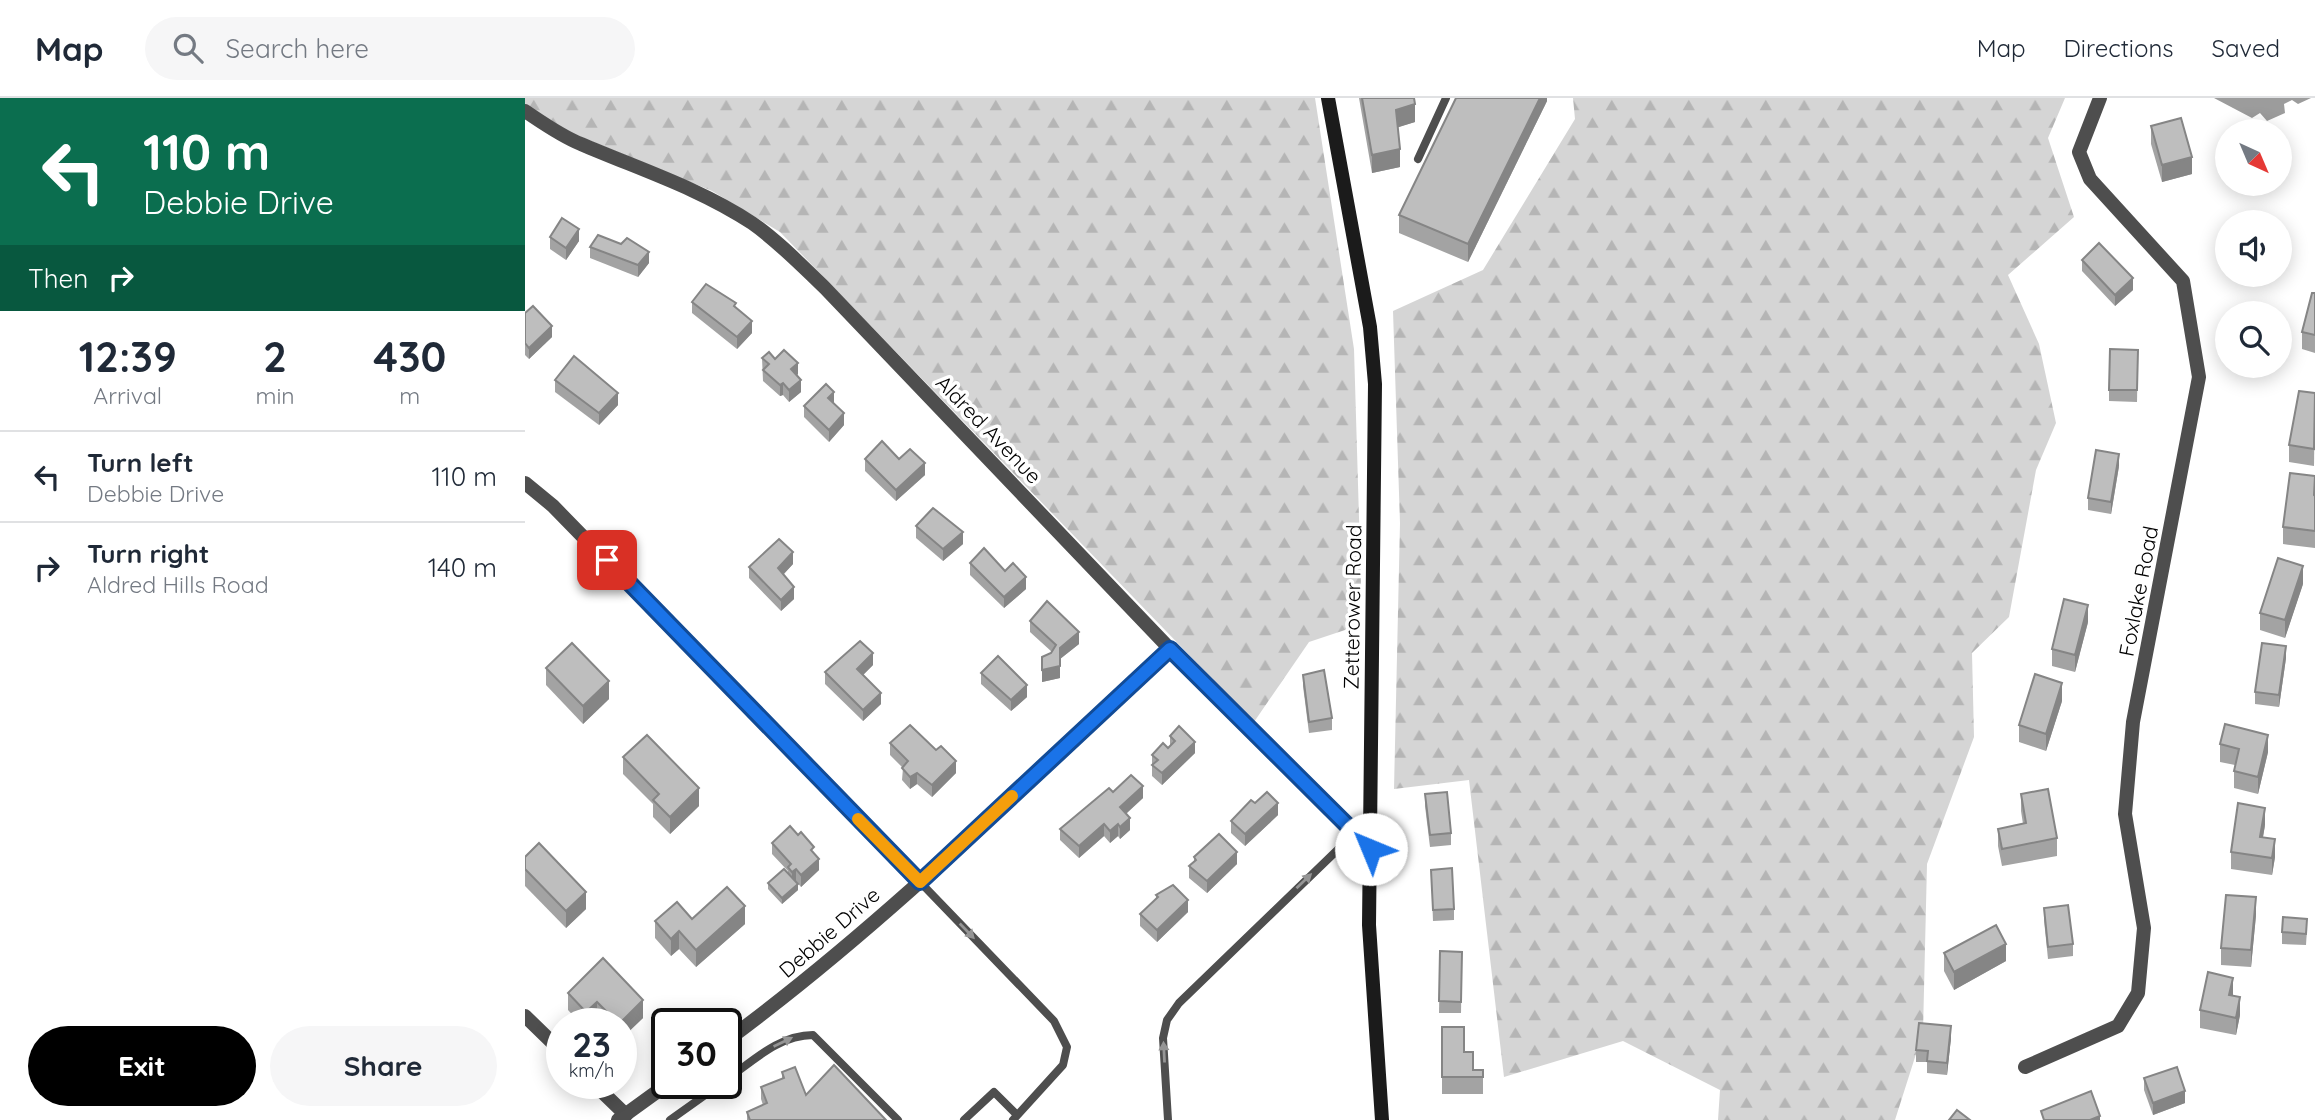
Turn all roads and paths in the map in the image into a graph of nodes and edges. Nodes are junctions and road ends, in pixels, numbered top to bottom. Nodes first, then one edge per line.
1 (1328, 98) edge
2 (1446, 98) edge
3 (2100, 98) edge
4 (525, 111) edge
5 (1418, 159) dead end
6 (525, 483) edge
7 (1170, 649) junction
8 (1355, 833) junction
9 (1371, 849) junction
10 (920, 882) junction
11 (525, 1016) edge
12 (742, 1029) edge
13 (546, 1036) edge
14 (2025, 1067) dead end
15 (742, 1069) edge
16 (651, 1096) edge
17 (606, 1099) edge
18 (700, 1099) edge
19 (1014, 1117) edge
20 (622, 1118) edge
21 (670, 1120) edge
22 (898, 1120) edge
23 (964, 1120) edge
24 (1168, 1120) edge
25 (1382, 1120) edge

1 - 9 street, Zetterower Road
2 - 5 lane
3 - 14 street, Foxlake Road
4 - 7 street, Aldred Avenue
6 - 10 street
7 - 8 street, Aldred Avenue
7 - 10 street, Debbie Drive
8 - 9 street, Aldred Avenue
24 -> 8 lane
9 - 25 street, Zetterower Road
10 - 12 street, Debbie Drive
10 -> 19 lane
11 - 13 street
15 -> 22 lane
16 - 20 street
17 - 20 street
18 - 21 lane
19 - 23 lane

